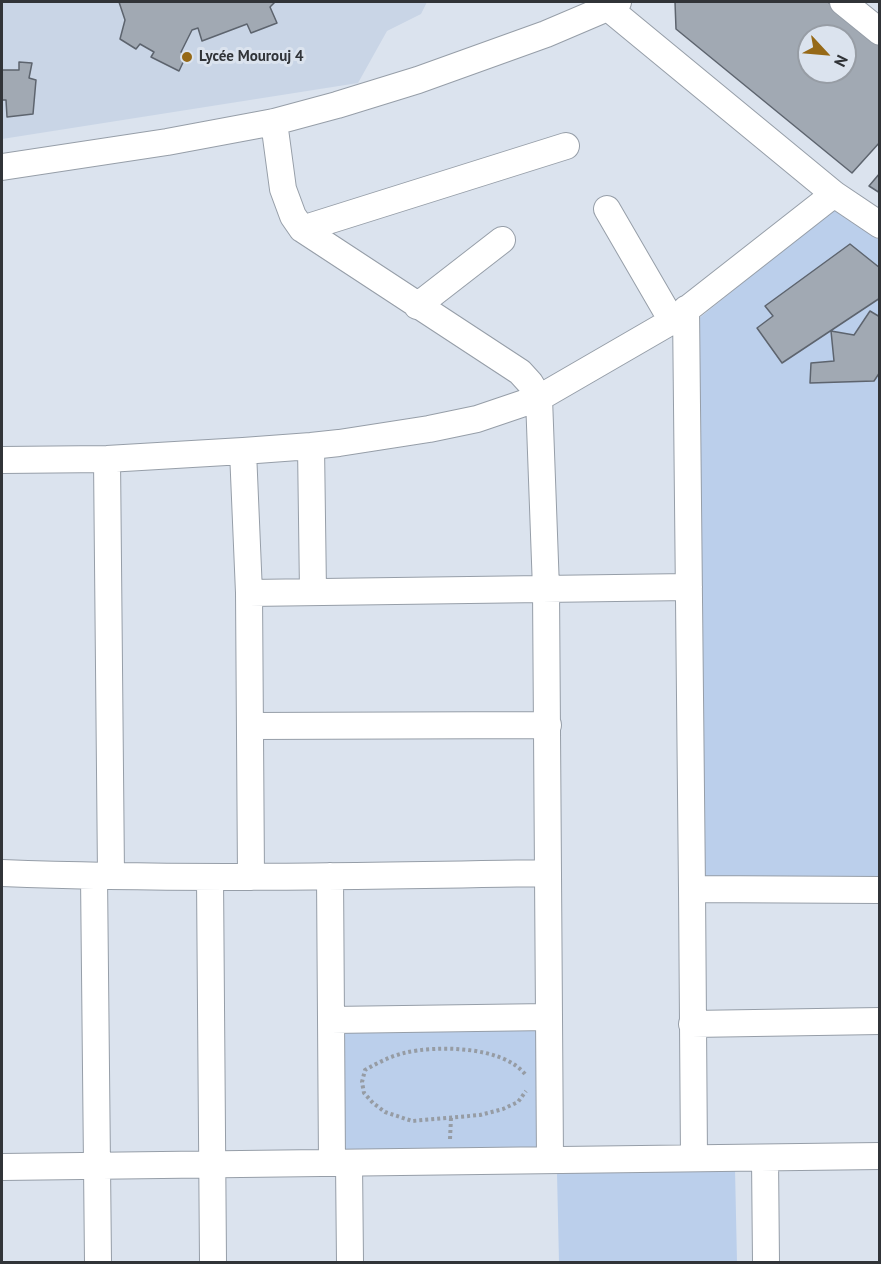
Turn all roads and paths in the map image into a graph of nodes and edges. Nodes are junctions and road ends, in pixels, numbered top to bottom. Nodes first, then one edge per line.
1 (843, 2) edge
2 (609, 4) edge
3 (879, 32) edge
4 (274, 122) junction
5 (566, 146) dead end
6 (2, 168) edge
7 (834, 195) junction
8 (607, 209) dead end
9 (879, 225) edge
10 (302, 230) junction
11 (502, 240) dead end
12 (417, 306) junction
13 (679, 315) junction
14 (539, 398) junction
15 (311, 446) junction
16 (243, 451) junction
17 (107, 459) junction
18 (2, 460) edge
19 (688, 587) junction
20 (546, 589) junction
21 (249, 592) junction
22 (313, 592) junction
23 (548, 725) junction
24 (251, 726) junction
25 (2, 873) edge
26 (548, 873) junction
27 (103, 876) junction
28 (330, 876) junction
29 (251, 877) junction
30 (210, 878) junction
31 (693, 889) junction
32 (879, 890) edge
33 (549, 1017) junction
34 (331, 1020) junction
35 (879, 1021) edge
36 (692, 1024) junction
37 (541, 1082) junction
38 (879, 1156) edge
39 (694, 1158) junction
40 (765, 1158) junction
41 (550, 1160) junction
42 (340, 1163) junction
43 (212, 1165) junction
44 (97, 1166) junction
45 (2, 1167) edge
46 (98, 1263) edge
47 (213, 1263) edge
48 (350, 1263) edge
49 (766, 1263) edge

1 - 3 street
2 - 4 street
2 - 7 street
4 - 6 street
4 - 10 street
5 - 10 street
7 - 9 street
7 - 13 street
8 - 13 street
10 - 12 street
11 - 12 street
12 - 14 street
13 - 14 street
13 - 19 street
14 - 15 street
14 - 20 street
15 - 16 street
15 - 22 street
16 - 17 street
16 - 21 street
17 - 18 street
17 - 27 street
19 - 20 street
19 - 31 street
20 - 22 street
20 - 23 street
21 - 22 street
21 - 24 street
23 - 24 street
23 - 26 street
24 - 29 street
25 - 27 street
26 - 28 street
26 - 33 street
27 - 30 street
27 - 44 street
28 - 29 street
28 - 34 street
29 - 30 street
30 - 43 street
31 - 32 street
31 - 36 street
33 - 34 street
33 - 37 street
34 - 42 street
35 - 36 street
36 - 39 street
37 - 37 path
37 - 41 street
38 - 40 street
39 - 40 street
39 - 41 street
40 - 49 street
41 - 42 street
42 - 43 street
42 - 48 street
43 - 44 street
43 - 47 street
44 - 45 street
44 - 46 street

